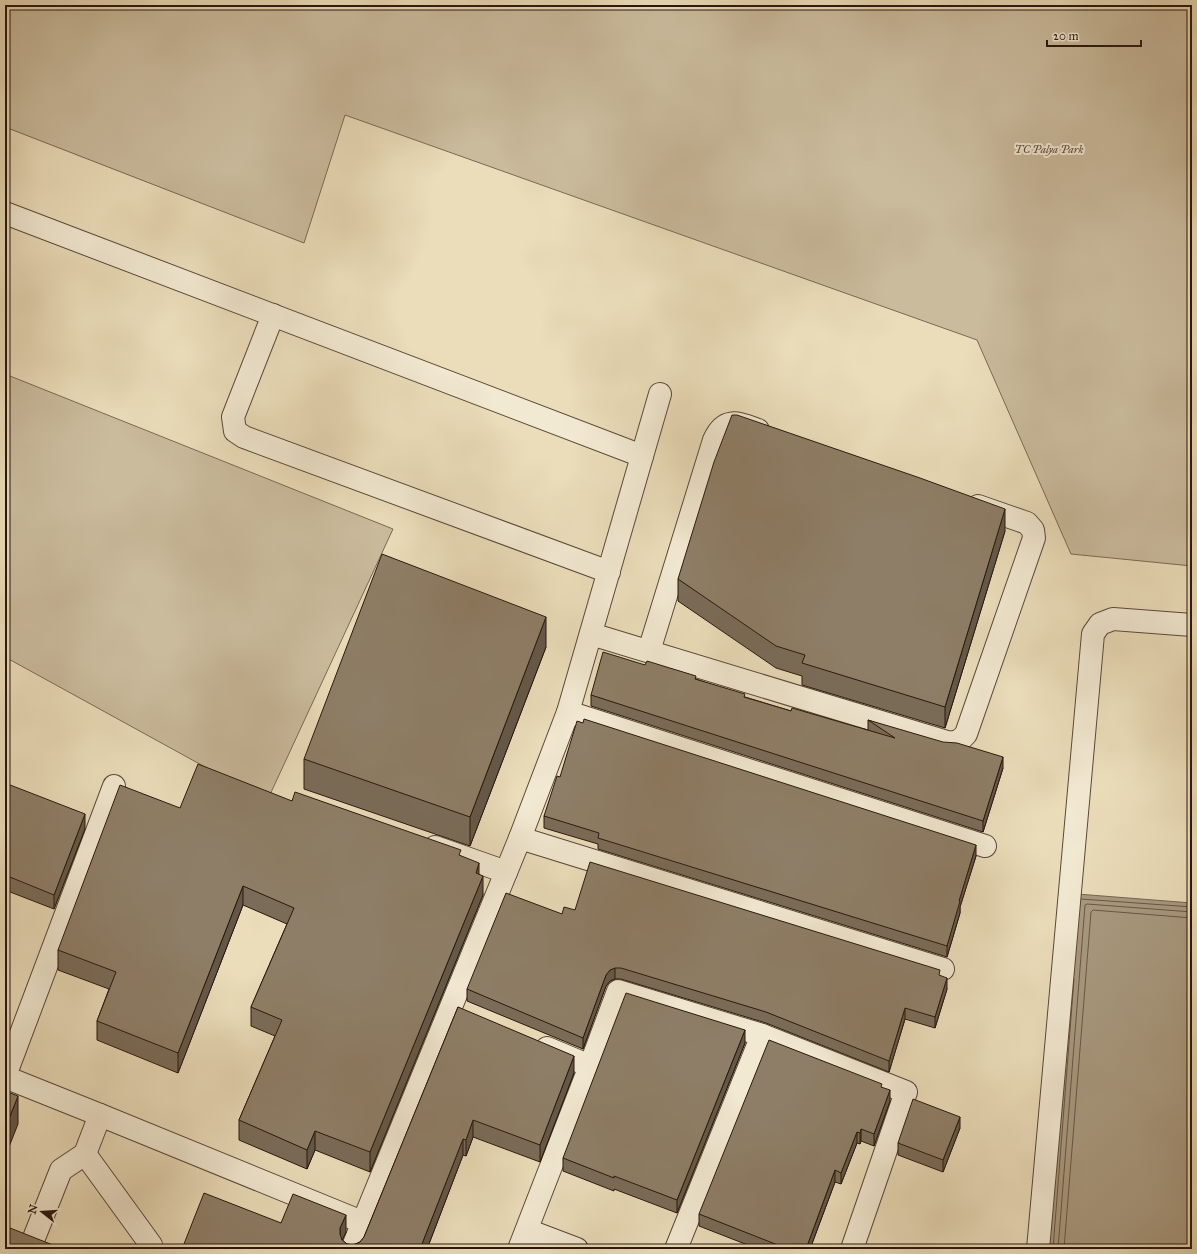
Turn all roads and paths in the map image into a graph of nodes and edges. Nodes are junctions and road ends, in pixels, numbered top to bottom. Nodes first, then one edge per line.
1 (5, 213) edge
2 (273, 315) junction
3 (660, 394) dead end
4 (776, 436) edge
5 (642, 456) junction
6 (960, 500) edge
7 (609, 572) junction
8 (1192, 625) edge
9 (591, 634) junction
10 (649, 652) junction
11 (568, 712) junction
12 (114, 786) dead end
13 (520, 838) junction
14 (419, 841) edge
15 (985, 846) dead end
16 (506, 872) junction
17 (943, 970) dead end
18 (762, 1035) junction
19 (531, 1041) edge
20 (590, 1066) junction
21 (5, 1077) edge
22 (100, 1115) junction
23 (85, 1154) junction
24 (362, 1222) junction
25 (523, 1239) edge
26 (30, 1248) edge
27 (149, 1249) edge
28 (352, 1249) edge
29 (577, 1249) edge
30 (676, 1249) edge
31 (852, 1249) edge
32 (1038, 1249) edge

1 - 2 street
2 - 5 street
2 - 7 street
3 - 5 street
4 - 10 street
5 - 7 street
6 - 10 street
7 - 9 street
8 - 32 street
9 - 10 street
9 - 11 street
11 - 13 street
11 - 15 street
12 - 21 street
13 - 16 street
13 - 17 street
14 - 16 street
16 - 24 street
18 - 20 street
18 - 30 street
18 - 31 street
19 - 20 street
20 - 25 street
21 - 22 street
22 - 23 street
22 - 24 street
23 - 26 street
23 - 27 street
24 - 28 street
25 - 29 street

